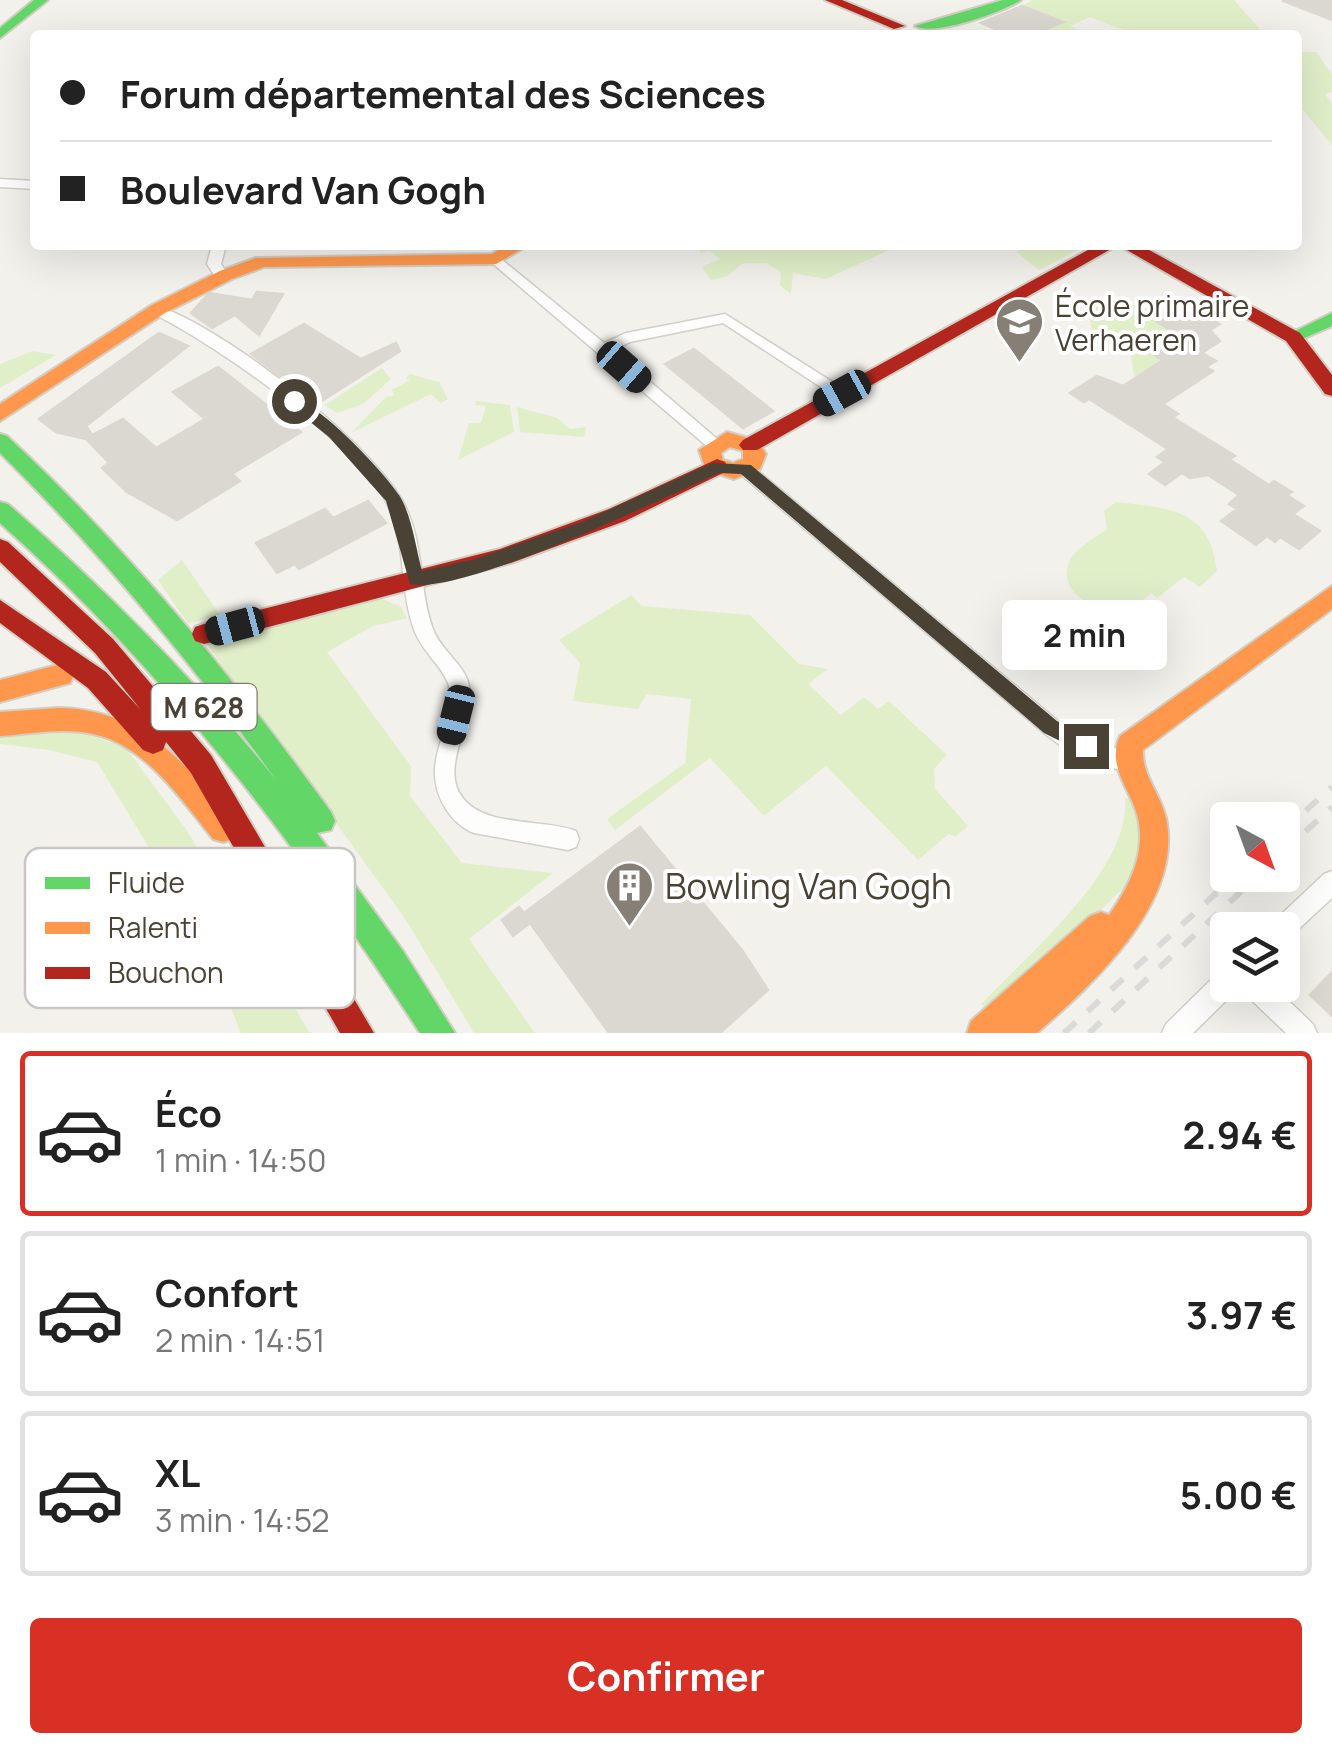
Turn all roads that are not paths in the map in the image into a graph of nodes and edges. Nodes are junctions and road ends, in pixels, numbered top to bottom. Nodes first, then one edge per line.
1 (41, 0) edge
2 (820, 0) edge
3 (832, 0) edge
4 (1016, 0) edge
5 (894, 30) edge
6 (956, 30) edge
7 (0, 34) edge
8 (0, 183) edge
9 (30, 185) edge
10 (217, 250) edge
11 (510, 250) edge
12 (1101, 250) edge
13 (1136, 250) edge
14 (496, 259) junction
15 (221, 276) junction
16 (161, 311) junction
17 (1332, 318) edge
18 (1332, 328) edge
19 (1293, 336) junction
20 (603, 349) junction
21 (1332, 389) edge
22 (842, 393) junction
23 (0, 414) edge
24 (0, 422) edge
25 (0, 441) edge
26 (750, 445) junction
27 (716, 455) junction
28 (745, 469) junction
29 (0, 510) edge
30 (0, 548) edge
31 (416, 580) junction
32 (1332, 596) edge
33 (0, 610) edge
34 (204, 634) dead end
35 (61, 674) dead end
36 (0, 691) edge
37 (0, 724) edge
38 (1127, 764) junction
39 (188, 790) junction
40 (568, 839) dead end
41 (240, 848) edge
42 (250, 848) edge
43 (312, 848) edge
44 (335, 848) edge
45 (1332, 882) edge
46 (355, 890) edge
47 (1139, 894) junction
48 (355, 906) edge
49 (1300, 912) edge
50 (376, 934) junction
51 (1210, 998) edge
52 (1272, 1002) edge
53 (343, 1008) edge
54 (358, 1033) edge
55 (438, 1033) edge
56 (983, 1033) edge
57 (1012, 1033) edge
58 (1174, 1033) edge
59 (1304, 1033) edge

1 - 7 main road
2 - 5 main road
3 - 5 main road
4 - 5 main road
4 - 6 main road
8 - 9 street
10 - 15 street
11 - 14 main road
12 - 22 main road
13 - 19 main road
14 - 15 main road
14 - 20 street
15 - 16 main road
16 - 23 main road
16 - 24 main road
16 - 31 street
17 - 19 main road
18 - 19 main road
19 - 21 main road
20 - 22 street
20 - 27 street
22 - 26 main road
25 - 44 main road
26 - 27 main road
26 - 28 main road
27 - 28 main road
27 - 31 main road
28 - 38 street
29 - 43 main road, M 628
30 - 42 main road, M 628
31 - 34 main road
31 - 40 street
32 - 38 main road
33 - 39 main road
35 - 36 main road
37 - 39 main road
38 - 47 main road
39 - 41 main road
45 - 49 street
46 - 50 main road
47 - 56 main road
47 - 57 main road
48 - 50 main road, M 628
50 - 55 main road
51 - 58 street
52 - 59 street
53 - 54 main road

